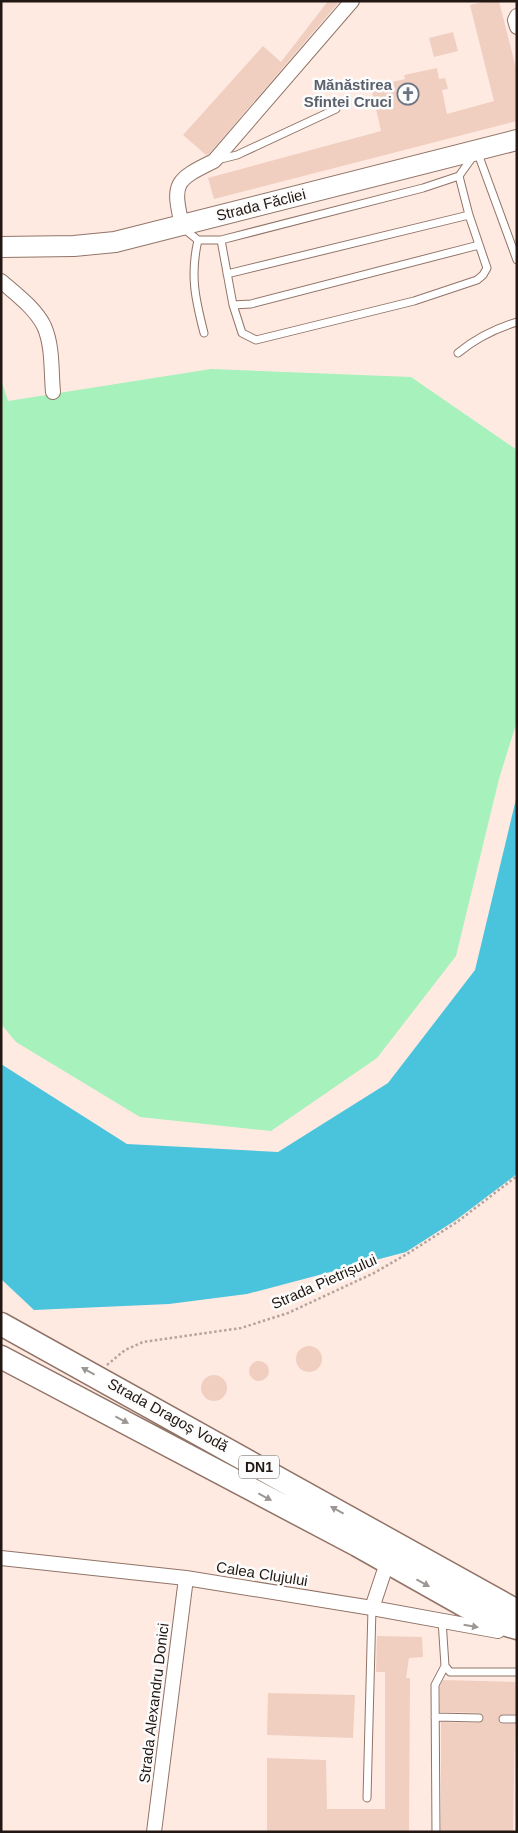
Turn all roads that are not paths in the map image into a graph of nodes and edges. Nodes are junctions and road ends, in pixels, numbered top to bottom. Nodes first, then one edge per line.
1 (352, 1) edge
2 (517, 16) edge
3 (517, 27) edge
4 (336, 109) dead end
5 (517, 140) edge
6 (477, 150) junction
7 (214, 161) junction
8 (459, 176) junction
9 (469, 215) junction
10 (182, 225) junction
11 (198, 240) junction
12 (221, 240) junction
13 (479, 245) junction
14 (1, 247) edge
15 (517, 260) edge
16 (227, 274) junction
17 (1, 281) edge
18 (233, 305) junction
19 (517, 322) edge
20 (204, 333) dead end
21 (458, 353) dead end
22 (52, 392) dead end
23 (1, 1324) edge
24 (1, 1356) edge
25 (364, 1538) junction
26 (1, 1558) edge
27 (387, 1563) junction
28 (186, 1578) junction
29 (494, 1596) junction
30 (372, 1608) junction
31 (517, 1610) edge
32 (442, 1620) junction
33 (517, 1628) edge
34 (517, 1633) edge
35 (445, 1666) junction
36 (517, 1672) edge
37 (436, 1717) junction
38 (479, 1718) dead end
39 (503, 1719) dead end
40 (517, 1719) edge
41 (367, 1798) dead end
42 (154, 1832) edge
43 (436, 1832) edge

1 - 7 street
2 - 3 street
4 - 7 lane
5 - 6 street, Strada Făcliei
6 - 8 lane
6 - 10 street, Strada Făcliei
6 - 15 lane
7 - 10 street
8 - 9 lane
8 - 12 lane
9 - 13 lane
9 - 16 lane
10 - 11 lane
10 - 14 street, Strada Făcliei
11 - 12 lane
11 - 20 lane
12 - 16 lane
13 - 18 lane
13 - 18 lane
16 - 18 lane
17 - 22 street
19 - 21 lane
25 -> 23 main road, Strada Dragoș Vodă / DN1
24 -> 25 main road, Strada Dragoș Vodă / DN1
25 - 27 main road, Strada Dragoș Vodă / DN1
25 - 29 main road, Strada Dragoș Vodă / DN1
26 - 28 street, Calea Clujului
27 - 29 main road
27 - 30 street
27 -> 33 main road, Strada Dragoș Vodă / DN1
28 - 30 street, Calea Clujului
28 - 42 street, Strada Alexandru Donici
29 - 31 main road, Strada Dragoș Vodă / DN1
30 - 32 street, Calea Clujului
30 - 41 lane
32 -> 34 street, Calea Clujului
32 - 35 lane
35 - 36 lane
35 - 37 lane
37 - 38 lane
37 - 43 lane
39 - 40 lane

